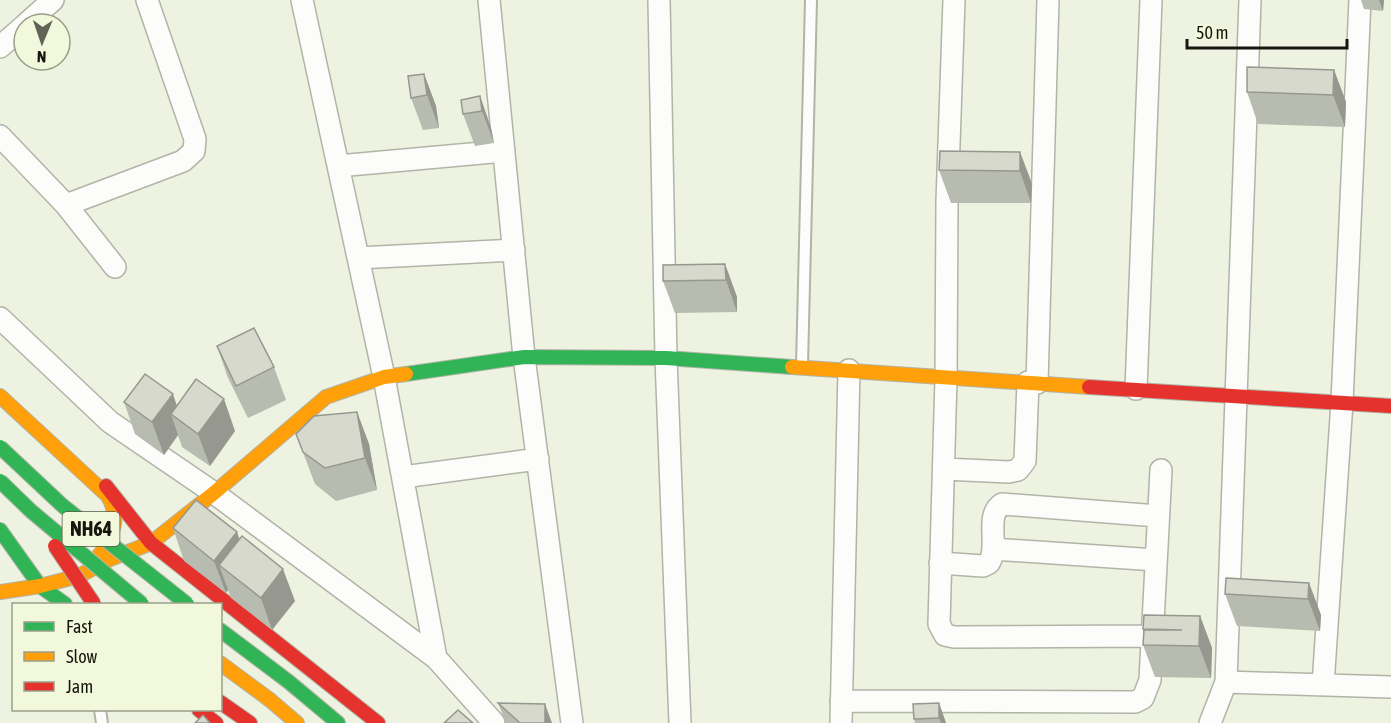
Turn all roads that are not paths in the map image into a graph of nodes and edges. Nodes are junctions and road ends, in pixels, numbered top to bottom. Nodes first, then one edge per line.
1 (53, 0) edge
2 (147, 0) edge
3 (302, 0) edge
4 (489, 0) edge
5 (659, 0) edge
6 (811, 0) edge
7 (954, 0) edge
8 (1048, 0) edge
9 (1151, 0) edge
10 (1250, 0) edge
11 (1360, 0) edge
12 (40, 12) edge
13 (12, 37) edge
14 (0, 48) edge
15 (0, 136) edge
16 (504, 151) junction
17 (338, 166) junction
18 (66, 205) junction
19 (514, 250) junction
20 (358, 258) junction
21 (115, 267) dead end
22 (0, 318) edge
23 (524, 357) junction
24 (666, 358) junction
25 (802, 368) junction
26 (849, 370) junction
27 (384, 378) junction
28 (946, 378) junction
29 (0, 379) edge
30 (1033, 383) junction
31 (1136, 389) junction
32 (0, 396) edge
33 (1236, 396) junction
34 (1342, 402) junction
35 (1391, 406) edge
36 (0, 447) edge
37 (538, 459) junction
38 (944, 469) junction
39 (1161, 470) dead end
40 (403, 477) junction
41 (0, 481) edge
42 (214, 493) junction
43 (31, 511) junction
44 (1158, 516) junction
45 (0, 530) edge
46 (151, 543) junction
47 (993, 549) junction
48 (1156, 560) junction
49 (940, 563) junction
50 (79, 576) junction
51 (40, 586) junction
52 (0, 592) edge
53 (63, 603) edge
54 (93, 603) edge
55 (141, 603) edge
56 (186, 603) edge
57 (222, 632) edge
58 (1151, 636) junction
59 (436, 658) junction
60 (222, 664) edge
61 (1226, 682) junction
62 (1323, 685) junction
63 (1391, 687) edge
64 (841, 701) junction
65 (222, 703) edge
66 (200, 711) edge
67 (216, 723) edge
68 (250, 723) edge
69 (297, 723) edge
70 (338, 723) edge
71 (378, 723) edge
72 (494, 723) edge
73 (572, 723) edge
74 (680, 723) edge
75 (841, 723) edge
76 (1210, 723) edge

1 - 12 street
2 - 18 street
3 - 17 street
4 - 16 street
5 - 24 street
6 - 25 lane
7 - 28 street
8 - 30 street
9 - 31 street
10 - 33 street
11 - 34 street
13 - 14 street
15 - 18 street
16 - 17 street
16 - 19 street
17 - 20 street
18 - 21 street
19 - 20 street
19 - 23 street
20 - 27 street
22 - 42 street
23 - 24 main road
23 - 27 main road
23 - 37 street
24 - 25 main road
24 - 74 street
25 - 26 main road
26 - 28 main road
26 - 64 street
27 - 40 street
27 - 42 main road
28 - 30 main road
28 - 38 street
29 - 46 main road
30 - 31 main road
30 - 38 street
31 - 33 main road
32 - 50 main road
33 - 34 main road
33 - 61 street
34 - 35 main road
34 - 62 street
36 - 56 main road, NH64, bridge
37 - 40 street
37 - 73 street
38 - 49 street
39 - 44 street
40 - 59 street
41 - 43 main road, NH64, bridge
42 - 46 main road
42 - 59 street
43 - 54 main road, bridge
43 - 55 main road, NH64, bridge
44 - 47 street
44 - 48 street
45 - 51 main road
46 - 50 main road
46 - 71 main road
47 - 48 street
47 - 49 street
48 - 58 street
49 - 58 street
50 - 51 main road
51 - 52 main road
51 - 53 main road
57 - 70 main road
58 - 64 street
59 - 72 street
60 - 69 main road
61 - 62 street
61 - 76 street
62 - 63 street
64 - 75 street
65 - 68 main road
66 - 67 main road

